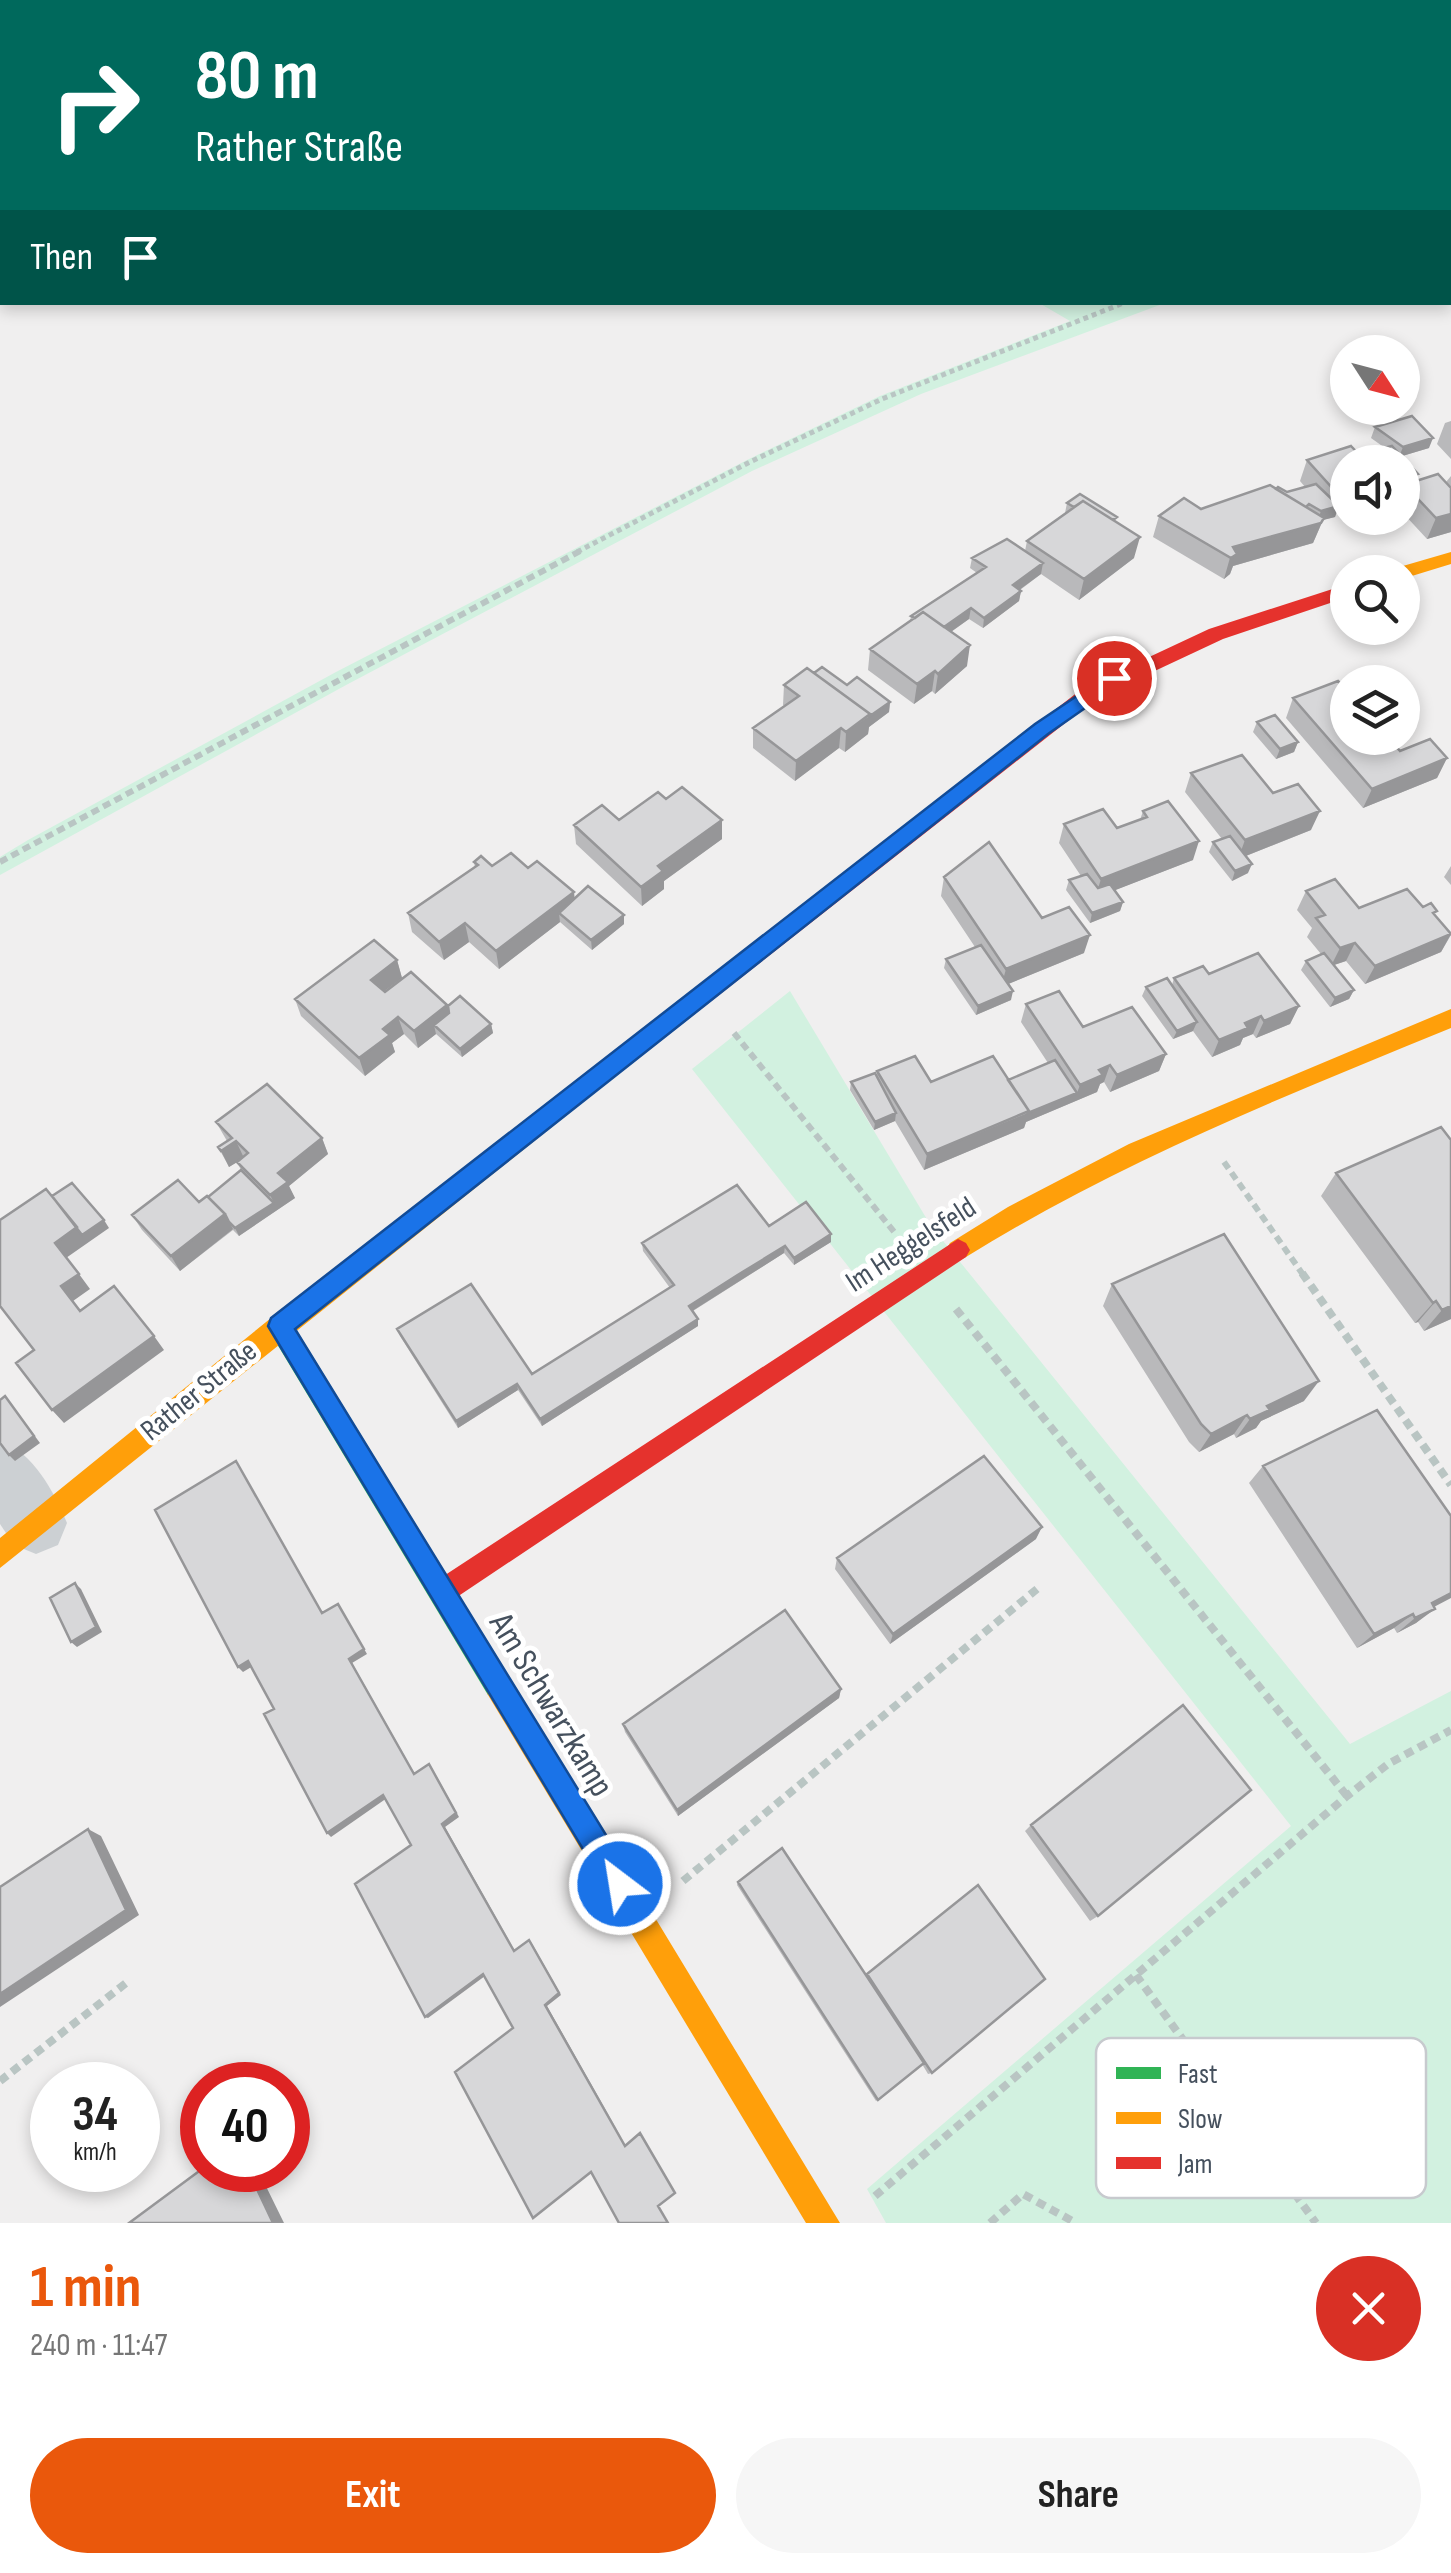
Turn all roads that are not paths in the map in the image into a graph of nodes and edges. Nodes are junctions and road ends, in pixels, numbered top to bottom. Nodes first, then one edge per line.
1 (1451, 558) edge
2 (1420, 567) edge
3 (1330, 596) edge
4 (1451, 1018) edge
5 (280, 1326) junction
6 (0, 1470) edge
7 (18, 1539) edge
8 (442, 1592) junction
9 (824, 2223) edge

1 - 2 street
3 - 5 street, Rather Straße
4 - 8 street, Im Heggelsfeld
5 - 7 street, Rather Straße
5 - 8 street, Am Schwarzkamp
6 - 7 street, Rather Straße
8 - 9 street, Am Schwarzkamp

